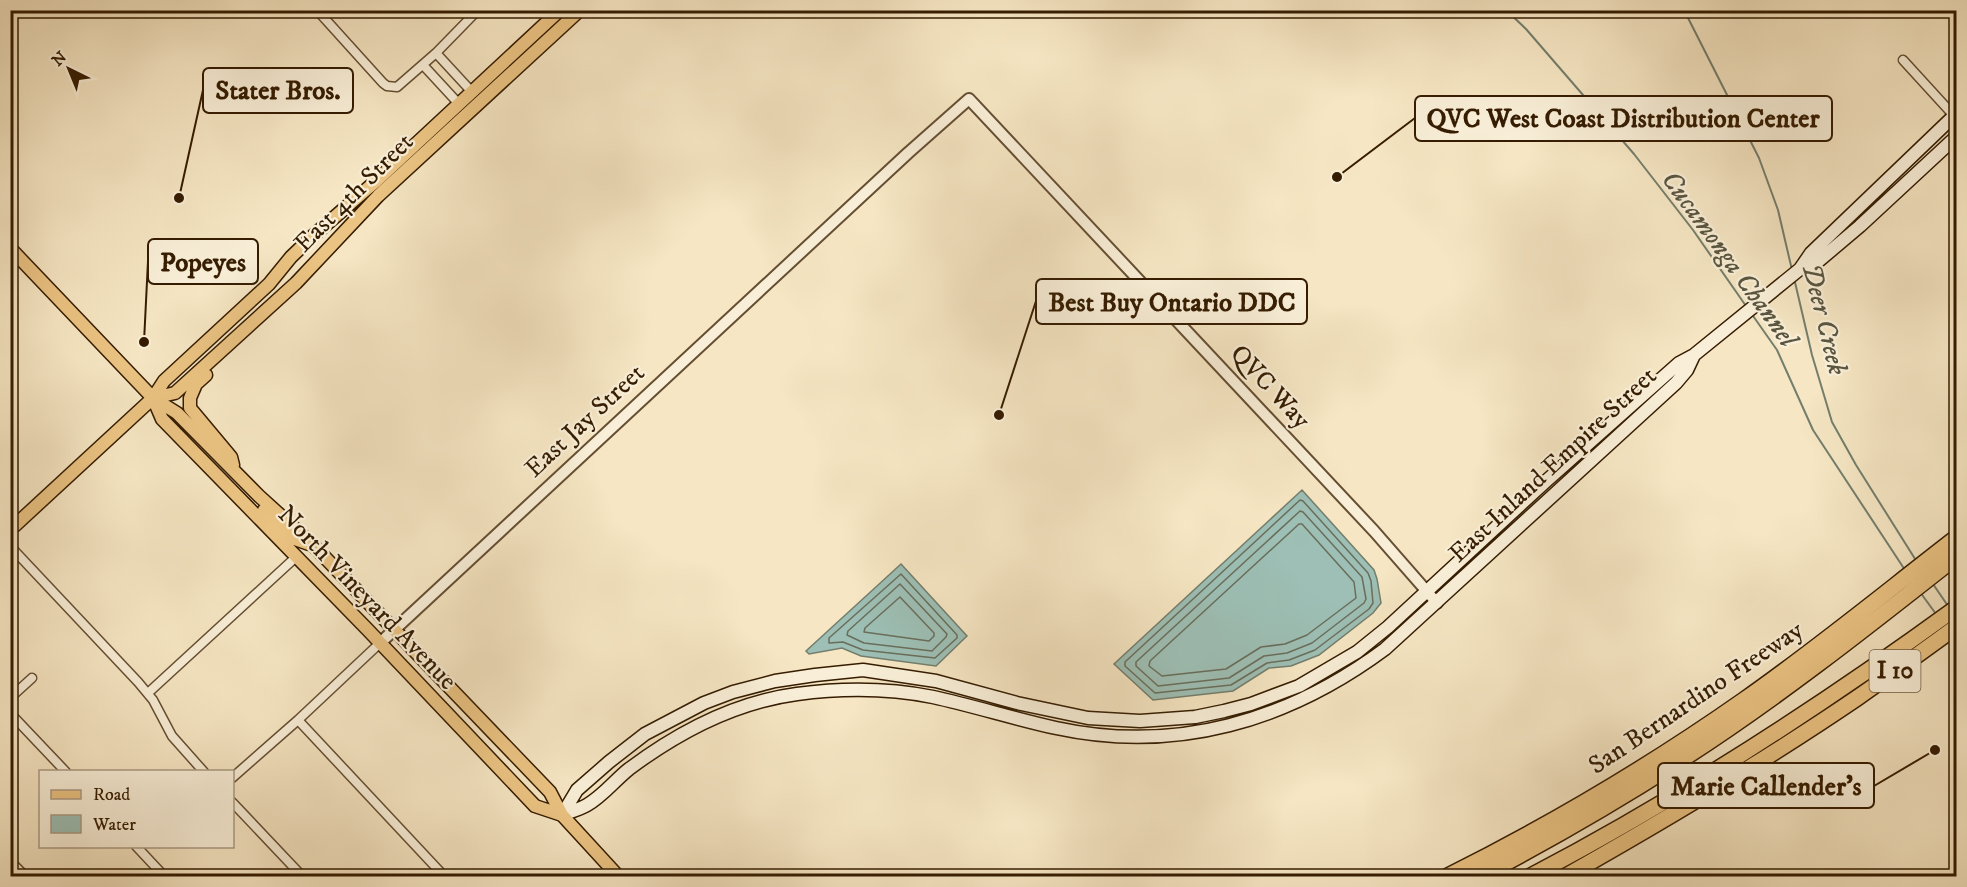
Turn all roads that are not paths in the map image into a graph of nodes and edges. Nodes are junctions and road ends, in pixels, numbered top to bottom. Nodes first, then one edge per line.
1 (317, 10) edge
2 (478, 10) edge
3 (560, 10) edge
4 (580, 10) edge
5 (436, 53) junction
6 (1903, 60) dead end
7 (423, 65) junction
8 (472, 92) junction
9 (969, 99) joint
10 (459, 104) junction
11 (1956, 116) edge
12 (1956, 137) edge
13 (10, 248) edge
14 (1800, 269) junction
15 (286, 291) junction
16 (1694, 356) junction
17 (153, 398) junction
18 (235, 472) junction
19 (239, 499) junction
20 (1956, 525) edge
21 (10, 530) edge
22 (1956, 538) edge
23 (313, 545) junction
24 (10, 546) edge
25 (296, 557) junction
26 (1956, 557) edge
27 (1933, 566) junction
28 (1903, 589) junction
29 (1426, 591) junction
30 (1437, 603) junction
31 (1956, 608) edge
32 (1956, 627) edge
33 (394, 630) junction
34 (1943, 638) edge
35 (380, 643) junction
36 (32, 678) dead end
37 (148, 693) junction
38 (10, 698) edge
39 (10, 713) edge
40 (298, 720) junction
41 (65, 770) edge
42 (203, 770) edge
43 (234, 776) edge
44 (234, 804) edge
45 (562, 815) junction
46 (138, 848) edge
47 (10, 861) edge
48 (25, 876) edge
49 (164, 876) edge
50 (302, 876) edge
51 (444, 876) edge
52 (618, 876) edge
53 (1448, 876) edge
54 (1481, 876) edge
55 (1531, 876) edge
56 (1566, 876) edge

1 - 7 street
2 - 5 street
3 - 8 main road, East 4th Street
4 - 15 main road, East 4th Street
5 - 7 street
5 - 8 street
6 - 11 street
7 - 10 street
8 - 10 main road, East 4th Street
9 - 29 street, QVC Way
9 - 33 street, East Jay Street
10 - 17 main road, East 4th Street
11 - 14 main road
12 - 14 main road
13 - 17 main road, North Vineyard Avenue
14 - 16 main road, East Inland Empire Street
15 - 17 main road, East 4th Street
15 - 18 main road
16 - 29 main road, East Inland Empire Street
16 - 30 main road, East Inland Empire Street
17 - 18 main road, North Vineyard Avenue
17 - 19 main road, North Vineyard Avenue
17 - 21 main road, East 4th Street
18 - 23 main road, North Vineyard Avenue
19 - 23 main road
19 - 25 main road, North Vineyard Avenue
20 - 27 highway
22 - 27 highway, San Bernardino Freeway / I 10
23 - 33 main road, North Vineyard Avenue
24 - 37 street
25 - 35 main road, North Vineyard Avenue
25 - 37 street
26 - 27 highway
27 - 28 highway, San Bernardino Freeway / I 10
28 - 53 highway, San Bernardino Freeway / I 10
28 - 54 highway
29 - 30 street, QVC Way
29 - 45 main road, East Inland Empire Street
30 - 45 main road, East Inland Empire Street
31 - 34 highway
32 - 34 highway, I 10
33 - 35 street, East Jay Street
33 - 45 main road, North Vineyard Avenue
34 - 55 highway
34 - 56 highway, I 10
35 - 40 street, East Jay Street
35 - 45 main road, North Vineyard Avenue
36 - 38 street
37 - 42 street
39 - 41 street
40 - 43 street, East Jay Street
40 - 51 street
44 - 50 street
45 - 52 main road, North Vineyard Avenue
46 - 49 street
47 - 48 street

